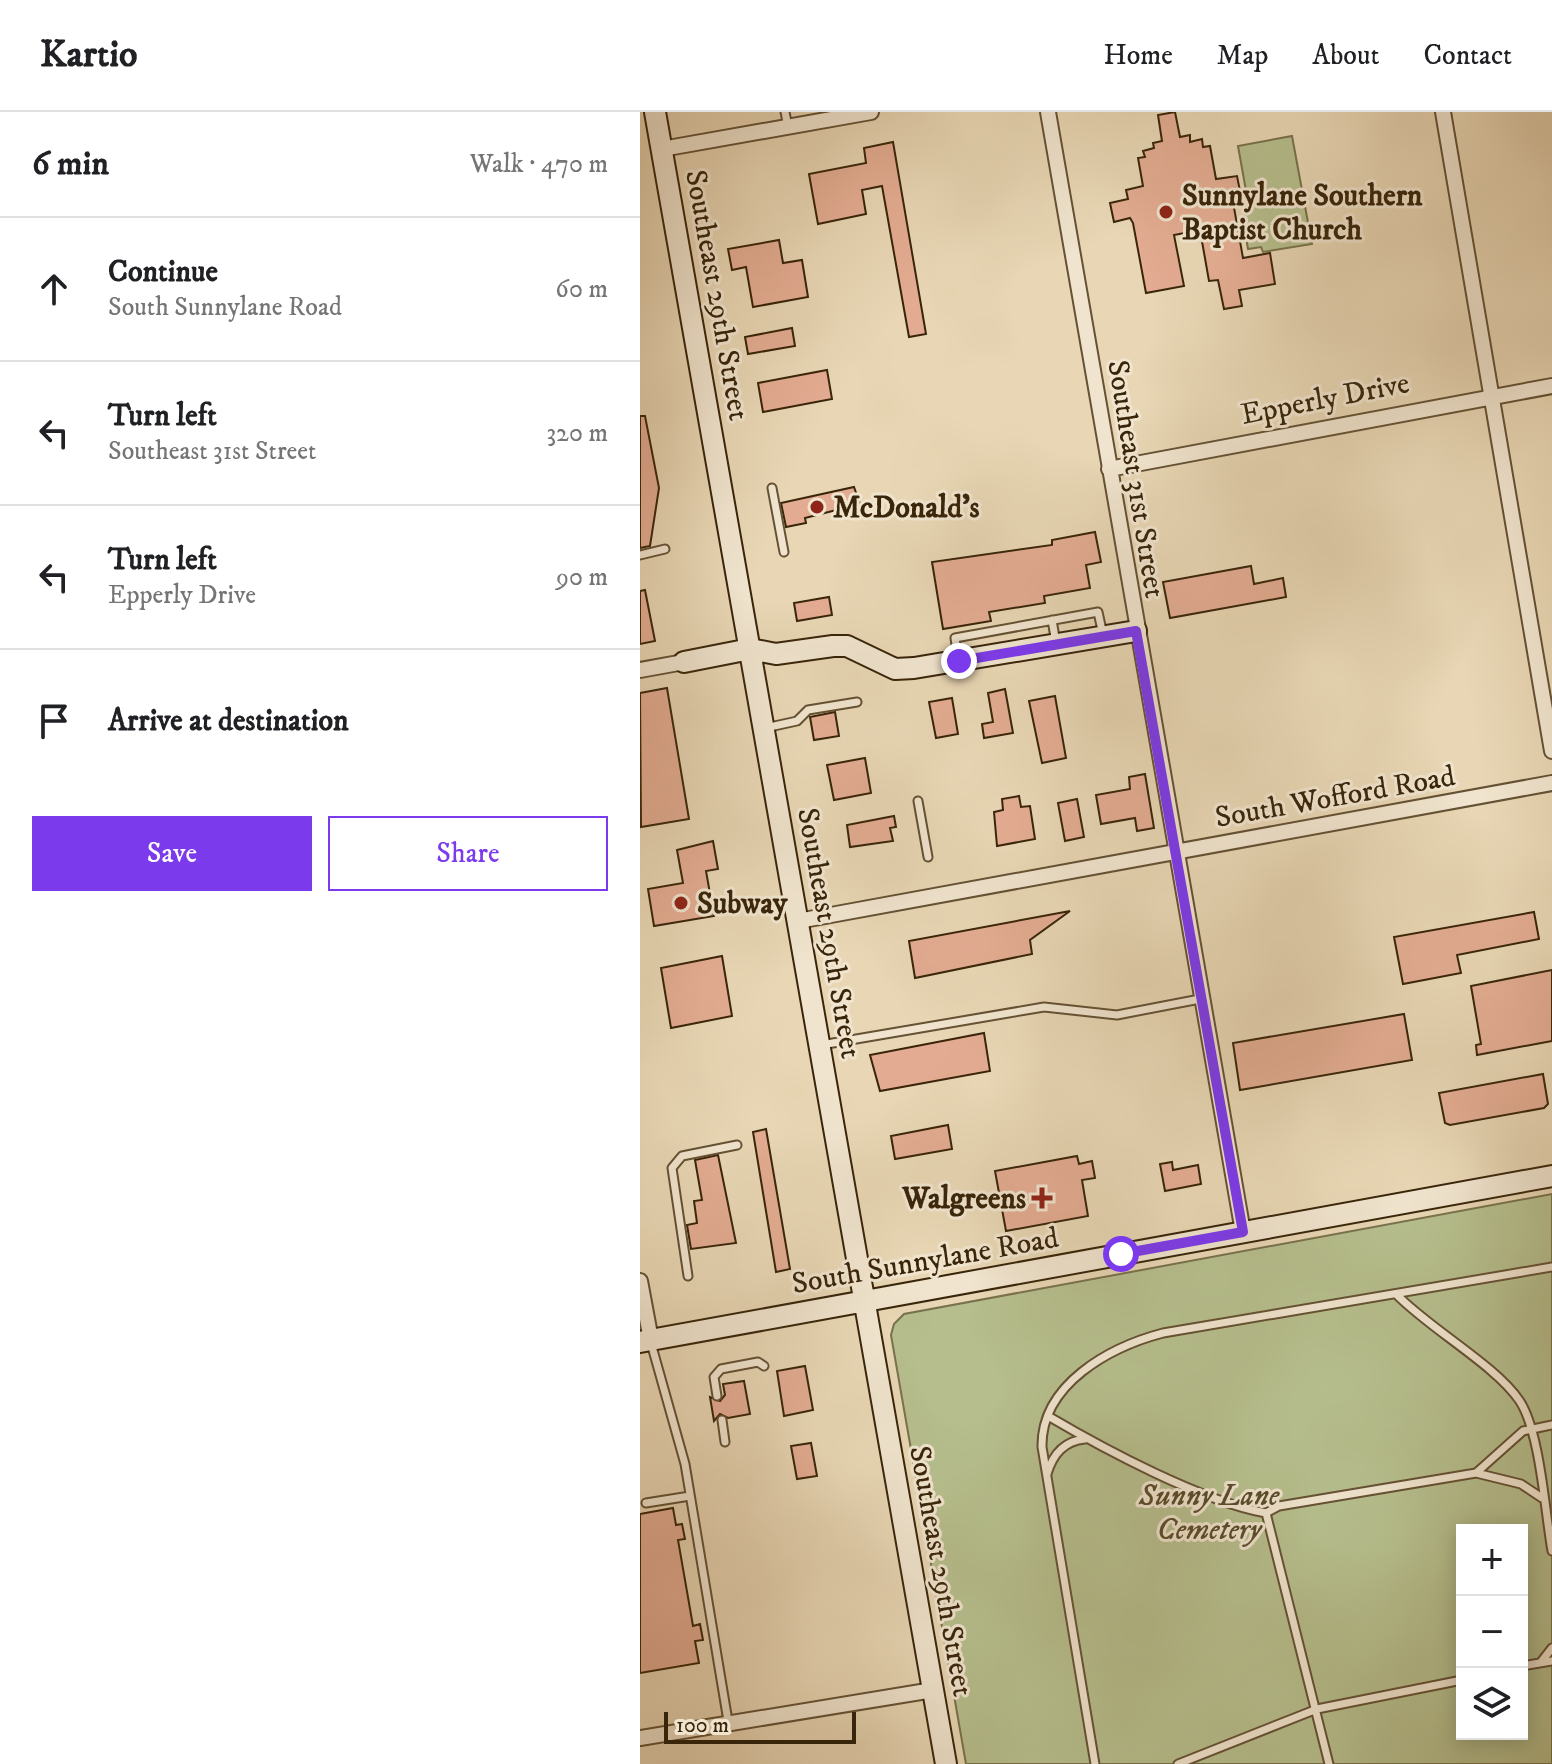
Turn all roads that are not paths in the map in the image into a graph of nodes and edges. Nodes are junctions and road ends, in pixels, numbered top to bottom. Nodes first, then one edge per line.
1 (655, 112) edge
2 (871, 112) edge
3 (1048, 112) edge
4 (1443, 112) edge
5 (821, 116) edge
6 (787, 119) edge
7 (662, 149) junction
8 (1552, 386) edge
9 (1493, 396) junction
10 (1109, 469) junction
11 (772, 488) dead end
12 (665, 549) dead end
13 (784, 552) dead end
14 (640, 555) edge
15 (1052, 620) junction
16 (994, 630) junction
17 (1136, 631) junction
18 (1103, 637) junction
19 (1056, 645) junction
20 (750, 649) junction
21 (999, 655) junction
22 (959, 661) junction
23 (684, 662) joint
24 (640, 670) edge
25 (857, 702) dead end
26 (764, 729) junction
27 (1552, 751) edge
28 (1552, 783) edge
29 (918, 801) dead end
30 (1175, 851) junction
31 (928, 857) dead end
32 (798, 921) junction
33 (1200, 999) junction
34 (819, 1046) junction
35 (737, 1145) dead end
36 (1552, 1176) edge
37 (1243, 1232) junction
38 (1552, 1267) edge
39 (688, 1276) dead end
40 (640, 1281) edge
41 (1396, 1294) junction
42 (864, 1302) junction
43 (645, 1341) edge
44 (764, 1366) dead end
45 (717, 1396) dead end
46 (1048, 1416) junction
47 (722, 1420) dead end
48 (1552, 1425) edge
49 (1531, 1429) junction
50 (1087, 1439) junction
51 (725, 1442) dead end
52 (1476, 1473) junction
53 (1046, 1477) junction
54 (690, 1496) junction
55 (1542, 1498) junction
56 (646, 1503) dead end
57 (1266, 1513) junction
58 (1552, 1551) edge
59 (1552, 1648) edge
60 (1552, 1661) edge
61 (1541, 1662) junction
62 (1528, 1665) edge
63 (1456, 1681) edge
64 (933, 1690) junction
65 (1317, 1709) junction
66 (728, 1721) junction
67 (640, 1738) edge
68 (946, 1764) edge
69 (1095, 1764) edge
70 (1178, 1764) edge
71 (1329, 1764) edge

1 - 7 main road, Southeast 29th Street
2 - 5 street
3 - 10 street, Southeast 31st Street
4 - 9 street
5 - 6 street
6 - 7 street
7 - 20 main road, Southeast 29th Street
8 - 9 street, Epperly Drive
9 - 10 street, Epperly Drive
9 - 27 street
10 - 17 street, Southeast 31st Street
11 - 13 lane
12 - 14 lane
15 - 16 lane
15 - 18 lane
15 - 19 lane
16 - 21 lane
16 - 22 lane
17 - 18 main road
17 - 30 street, Southeast 31st Street
18 - 19 main road
19 - 21 main road
20 - 22 main road
20 - 23 main road
20 - 26 main road, Southeast 29th Street
21 - 22 main road
23 - 24 street
25 - 26 lane
26 - 32 main road, Southeast 29th Street
28 - 30 street, South Wofford Road
29 - 31 lane
30 - 32 street, South Wofford Road
30 - 33 street, Southeast 31st Street
32 - 34 main road, Southeast 29th Street
33 - 34 lane
33 - 37 street, Southeast 31st Street
34 - 42 main road, Southeast 29th Street
35 - 39 lane
36 - 37 main road, South Sunnylane Road
37 - 42 main road, South Sunnylane Road
38 - 41 lane
40 - 43 street
41 - 46 lane
41 - 49 lane
42 - 43 main road, South Sunnylane Road
42 - 64 main road, Southeast 29th Street
43 - 54 lane
44 - 45 lane
46 - 50 lane
46 - 53 lane
47 - 51 lane
48 - 49 lane
49 - 52 lane
49 - 55 lane
50 - 53 lane
50 - 57 lane
52 - 55 lane
52 - 57 lane
53 - 69 lane
54 - 56 lane
54 - 66 lane
55 - 58 lane
57 - 65 lane
59 - 61 lane
60 - 61 lane
61 - 62 lane
63 - 65 lane
64 - 66 street
64 - 68 main road, Southeast 29th Street
65 - 70 lane
65 - 71 lane
66 - 67 street

